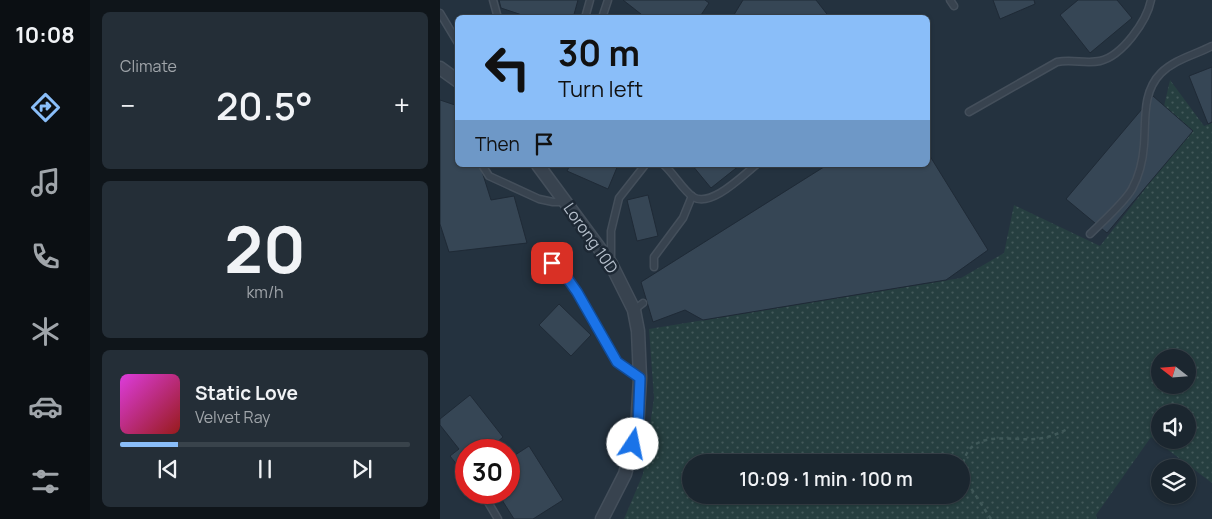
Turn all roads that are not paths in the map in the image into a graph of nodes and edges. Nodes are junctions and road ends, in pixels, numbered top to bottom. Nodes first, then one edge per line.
1 (492, 0) edge
2 (590, 0) edge
3 (608, 0) edge
4 (1151, 0) edge
5 (440, 13) edge
6 (497, 15) edge
7 (586, 15) edge
8 (603, 15) edge
9 (455, 38) edge
10 (1212, 46) edge
11 (440, 68) edge
12 (455, 79) edge
13 (969, 112) dead end
14 (483, 167) edge
15 (642, 167) edge
16 (666, 167) edge
17 (753, 167) edge
18 (545, 171) edge
19 (692, 196) junction
20 (566, 202) junction
21 (1090, 234) dead end
22 (552, 263) dead end
23 (611, 264) junction
24 (654, 266) dead end
25 (640, 378) junction
26 (489, 504) edge
27 (498, 519) edge
28 (602, 519) edge

1 - 6 lane
2 - 7 lane
3 - 8 lane
4 - 13 lane
5 - 9 lane
10 - 21 lane
11 - 12 street
14 - 20 lane
15 - 23 lane
16 - 19 lane
17 - 19 lane
18 - 20 street, Lorong 10D
19 - 24 lane
20 - 23 street, Lorong 10D
22 - 25 lane
23 - 25 street, Lorong 10D
25 - 28 street, Lorong 10D
26 - 27 lane

